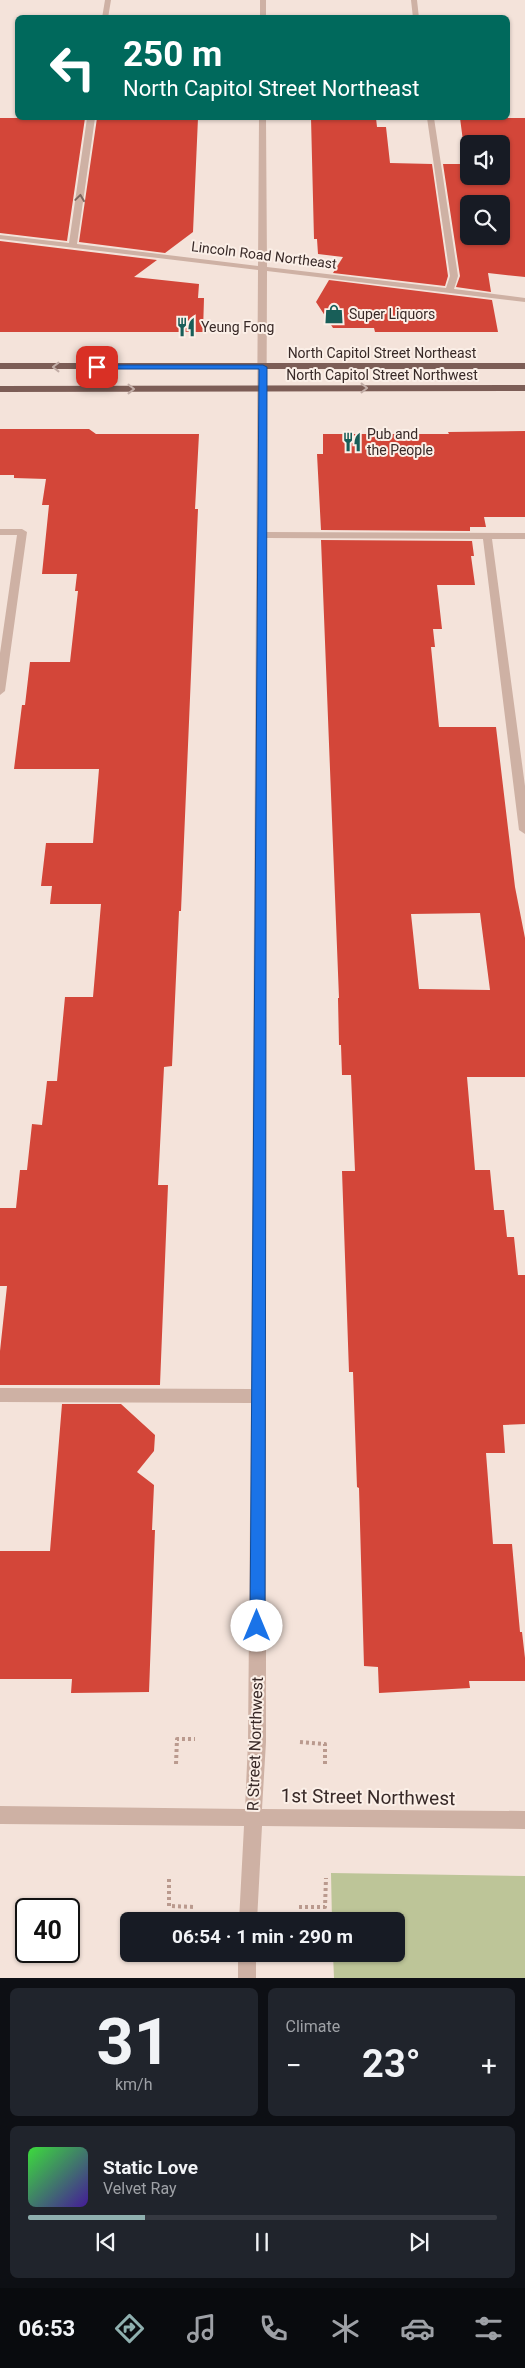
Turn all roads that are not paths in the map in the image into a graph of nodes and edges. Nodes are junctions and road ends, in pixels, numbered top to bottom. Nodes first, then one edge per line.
1 (108, 0) edge
2 (263, 0) edge
3 (414, 0) edge
4 (106, 15) edge
5 (263, 15) edge
6 (416, 15) edge
7 (91, 120) edge
8 (263, 120) edge
9 (431, 120) edge
10 (0, 237) edge
11 (73, 246) junction
12 (264, 269) junction
13 (449, 291) junction
14 (525, 300) edge
15 (0, 366) edge
16 (525, 366) edge
17 (263, 367) junction
18 (525, 388) edge
19 (0, 389) edge
20 (263, 389) junction
21 (0, 532) edge
22 (262, 535) junction
23 (487, 536) junction
24 (525, 536) edge
25 (0, 691) edge
26 (525, 830) edge
27 (0, 1395) edge
28 (258, 1396) junction
29 (0, 1815) edge
30 (252, 1817) junction
31 (525, 1820) edge
32 (248, 1912) edge
33 (247, 1962) edge
34 (247, 1978) edge

1 - 4 street
2 - 5 street
3 - 6 street
11 -> 7 street
8 - 12 street, R Street Northwest
9 - 13 street
10 - 11 street, Lincoln Road Northeast
11 - 12 street, Lincoln Road Northeast
12 - 13 street, Lincoln Road Northeast
12 - 17 street, R Street Northwest
13 - 14 street, Lincoln Road Northeast
17 -> 15 main road, North Capitol Street Northeast
16 - 17 main road, North Capitol Street Northeast
17 - 20 street, R Street Northwest
20 -> 18 main road, North Capitol Street Northwest
19 -> 20 main road, North Capitol Street Northwest
20 - 22 street, R Street Northwest
21 - 25 street
22 - 23 street
22 - 28 street, R Street Northwest
23 - 24 street
23 - 26 street
27 - 28 street
28 - 30 street, R Street Northwest
29 - 30 street, 1st Street Northwest
30 - 31 street, 1st Street Northwest
30 - 32 street, R Street Northwest
33 - 34 street

